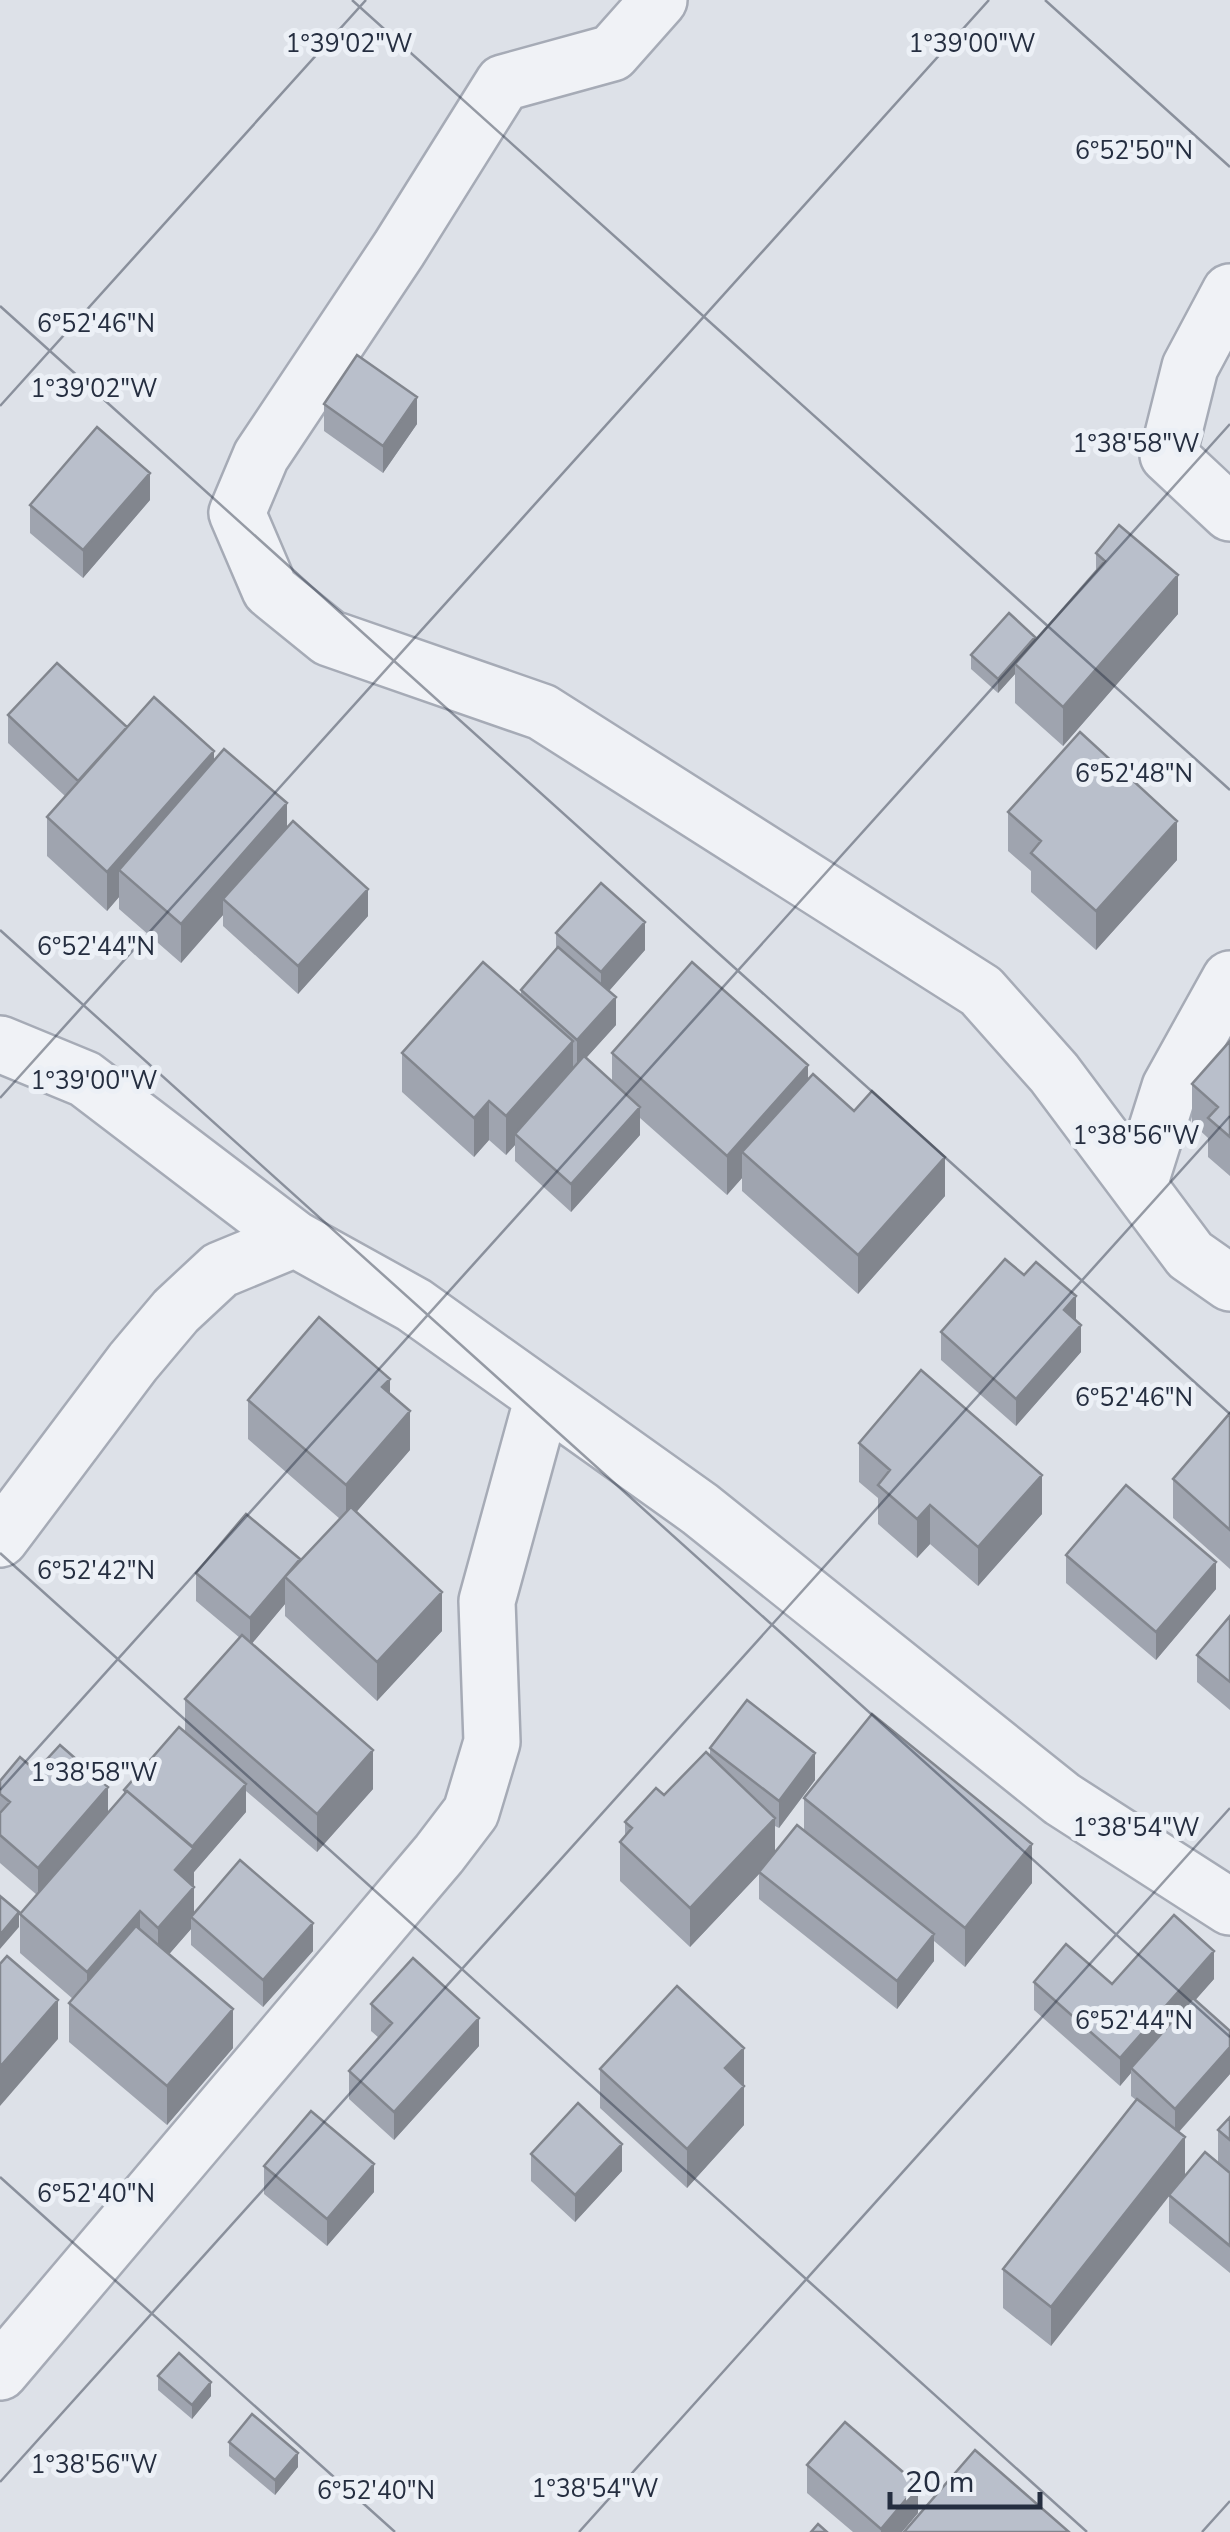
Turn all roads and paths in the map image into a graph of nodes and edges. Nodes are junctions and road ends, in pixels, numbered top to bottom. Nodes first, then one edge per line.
1 (659, 0) edge
2 (1230, 292) edge
3 (1230, 513) edge
4 (1230, 980) edge
5 (0, 1044) edge
6 (1140, 1184) junction
7 (295, 1239) junction
8 (1230, 1282) edge
9 (543, 1397) junction
10 (0, 1539) edge
11 (1230, 1907) edge
12 (0, 2372) edge

1 - 6 street
2 - 3 street
4 - 6 street
5 - 7 street
6 - 8 street
7 - 9 street
7 - 10 street
9 - 11 street
9 - 12 street

